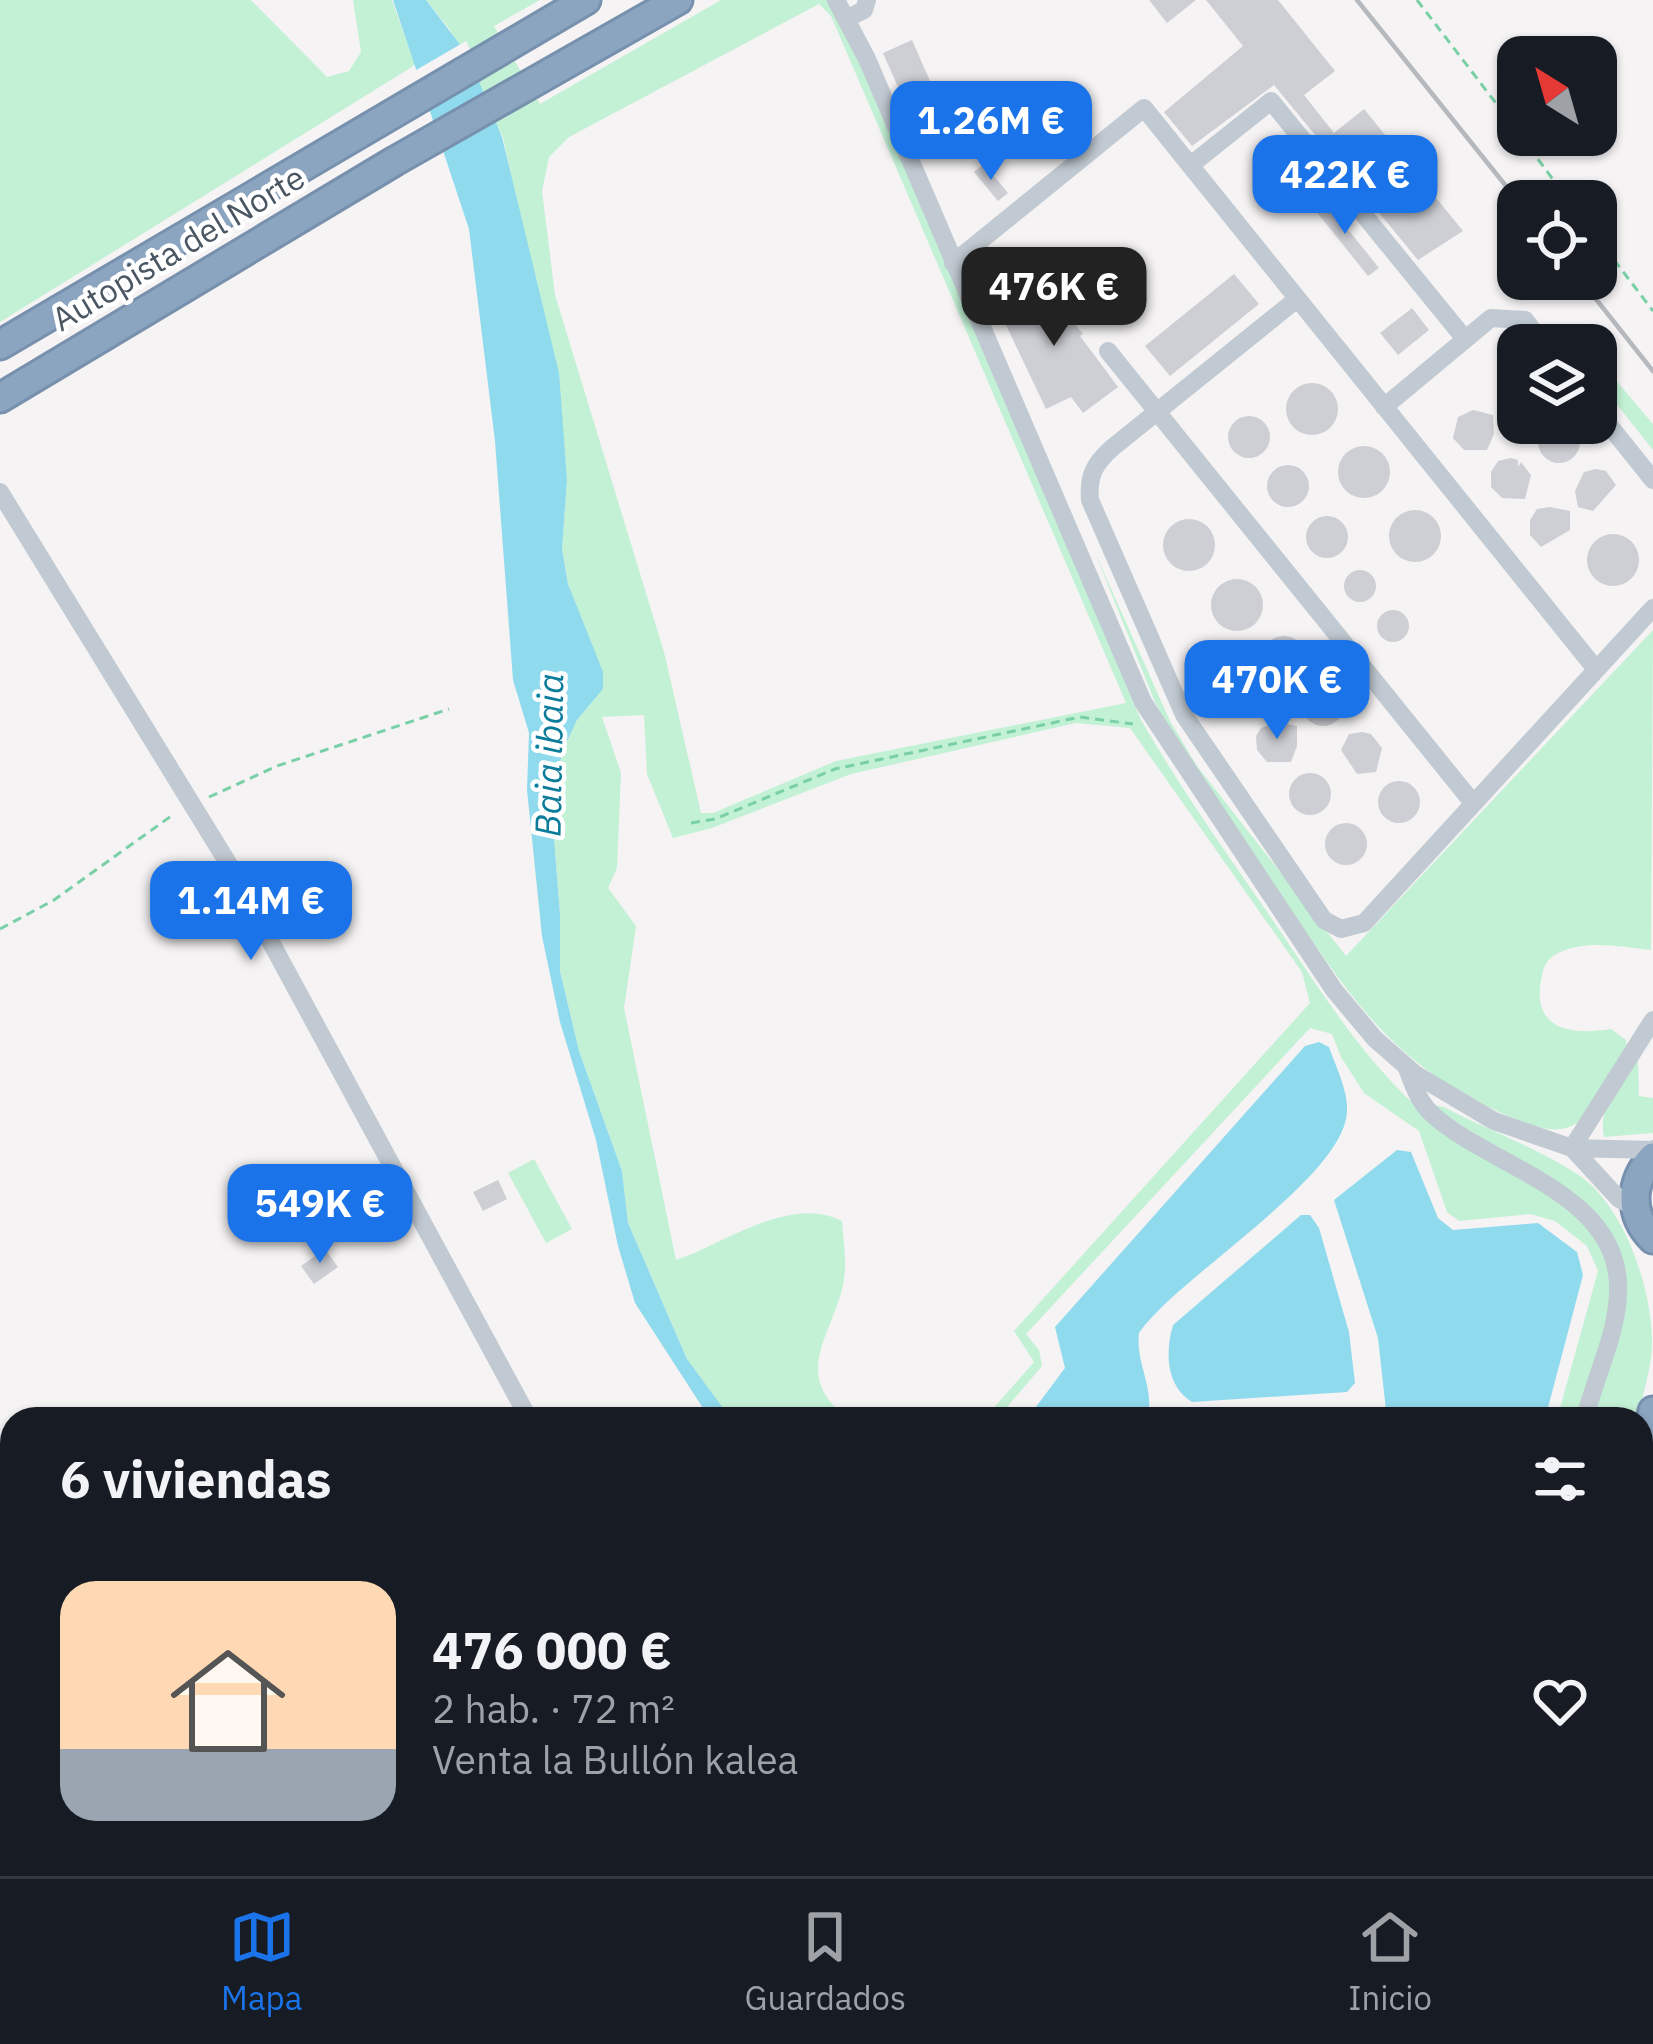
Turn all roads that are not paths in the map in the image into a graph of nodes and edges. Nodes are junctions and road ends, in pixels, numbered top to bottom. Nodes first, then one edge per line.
1 (586, 0) edge
2 (678, 0) edge
3 (836, 0) edge
4 (867, 0) edge
5 (846, 19) junction
6 (1192, 164) junction
7 (953, 263) junction
8 (1297, 299) junction
9 (1528, 324) edge
10 (1465, 339) junction
11 (0, 345) edge
12 (1108, 351) dead end
13 (0, 398) edge
14 (1384, 406) junction
15 (1155, 412) junction
16 (1617, 435) edge
17 (1653, 480) edge
18 (0, 492) edge
19 (1653, 608) edge
20 (1595, 668) junction
21 (1472, 803) junction
22 (1653, 1020) edge
23 (1406, 1066) junction
24 (1572, 1148) junction
25 (1653, 1154) edge
26 (1642, 1222) edge
27 (1653, 1263) edge
28 (523, 1407) edge
29 (1589, 1407) edge

1 - 11 highway, Autopista del Norte
2 - 13 highway, Autopista del Norte
3 - 5 street
4 - 5 street
5 - 7 street
6 - 7 street
6 - 8 street
6 - 10 street
7 - 23 street
8 - 14 street
8 - 15 street
9 - 10 street
10 - 14 street
12 - 15 street
14 - 20 street
15 - 21 street
15 - 21 street
16 - 17 street
18 - 28 street
19 - 20 street
20 - 21 street
22 - 24 street
23 - 24 street
23 - 29 street
24 - 25 street
24 - 26 street
25 - 26 highway
26 - 27 highway

